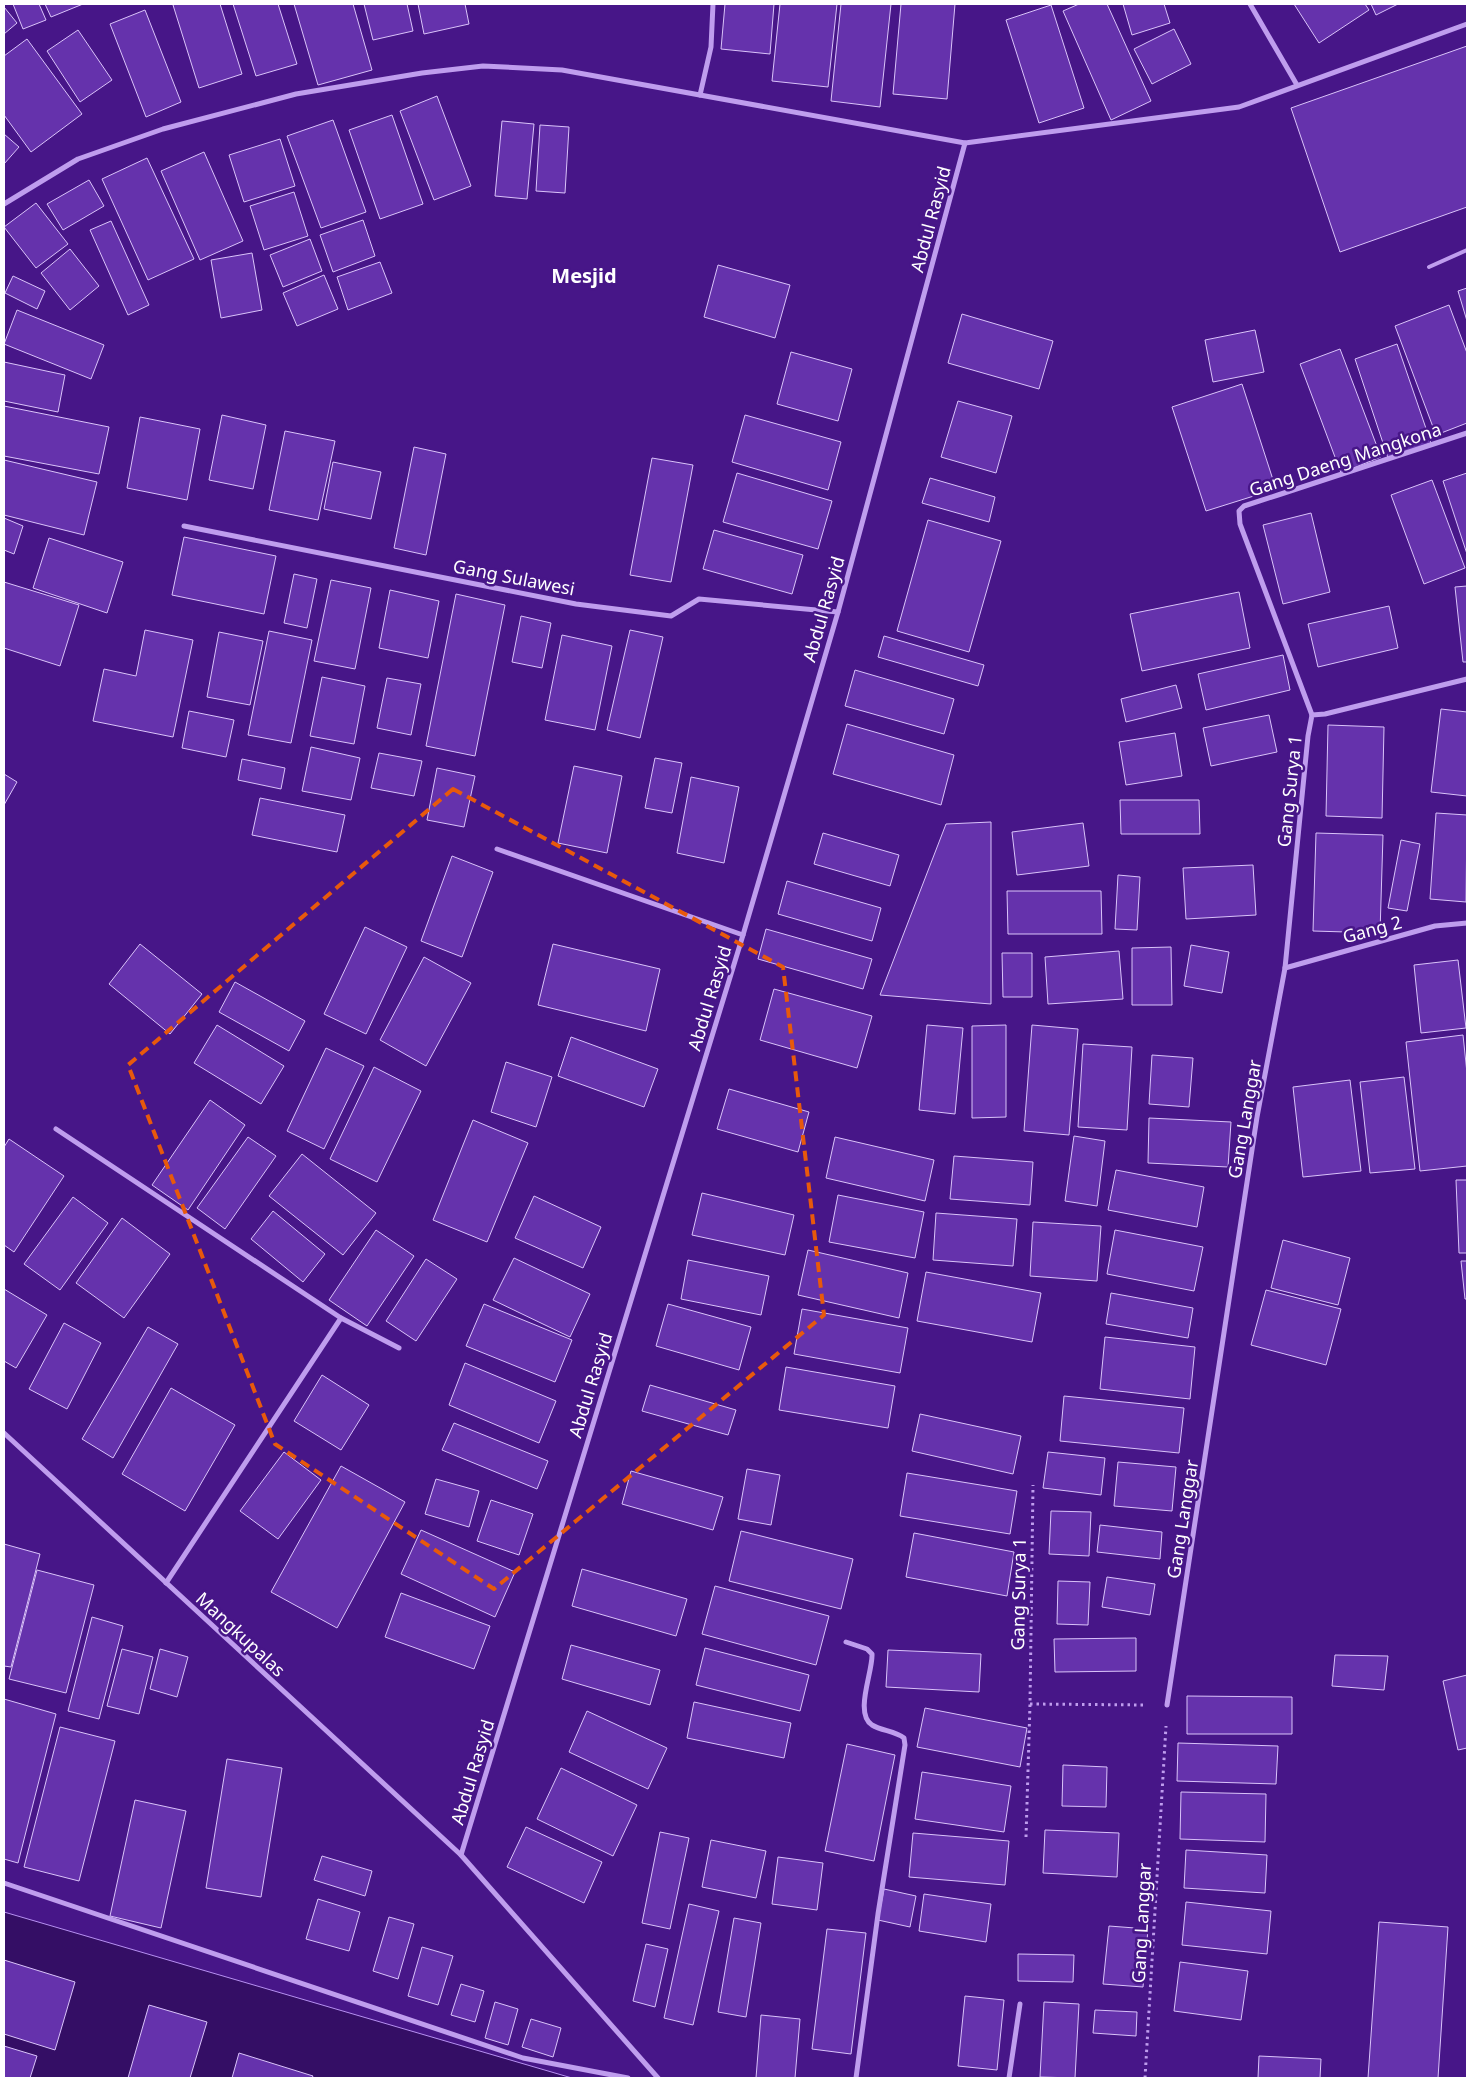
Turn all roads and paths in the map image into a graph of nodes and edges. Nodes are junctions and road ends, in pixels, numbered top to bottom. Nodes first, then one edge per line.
1 (714, 4) edge
2 (1250, 4) edge
3 (1467, 24) edge
4 (1297, 85) junction
5 (700, 95) junction
6 (965, 143) junction
7 (4, 204) edge
8 (1467, 250) edge
9 (1429, 267) dead end
10 (1467, 433) edge
11 (184, 526) dead end
12 (838, 612) junction
13 (1467, 679) edge
14 (1312, 715) junction
15 (497, 849) dead end
16 (1467, 923) edge
17 (743, 935) junction
18 (1285, 968) junction
19 (56, 1129) dead end
20 (341, 1318) junction
21 (399, 1348) dead end
22 (4, 1433) edge
23 (1032, 1485) dead end
24 (166, 1584) junction
25 (846, 1642) dead end
26 (1030, 1704) junction
27 (1167, 1705) junction
28 (1026, 1837) dead end
29 (461, 1855) junction
30 (4, 1882) edge
31 (1020, 2004) dead end
32 (628, 2078) edge
33 (658, 2078) edge
34 (856, 2078) edge
35 (1010, 2078) edge
36 (1146, 2078) edge

1 - 5 street
2 - 4 street
3 - 4 street
4 - 6 street
5 - 6 street
5 - 7 street
6 - 12 street, Abdul Rasyid
8 - 9 lane
10 - 14 street, Gang Daeng Mangkona
11 - 12 street, Gang Sulawesi
12 - 17 street, Abdul Rasyid
13 - 14 street, Gang Surya 1
14 - 18 street, Gang Surya 1
15 - 17 street
16 - 18 street, Gang 2
17 - 29 street, Abdul Rasyid
18 - 27 street, Gang Langgar
19 - 20 street
20 - 21 street
20 - 24 street
22 - 24 street, Mangkupalas
23 - 26 path, Gang Surya 1
24 - 29 street, Mangkupalas
25 - 34 street
26 - 27 path
26 - 28 path, Gang Surya 1
27 - 36 path, Gang Langgar
29 - 33 street, Mangkupalas
30 - 32 street
31 - 35 street

